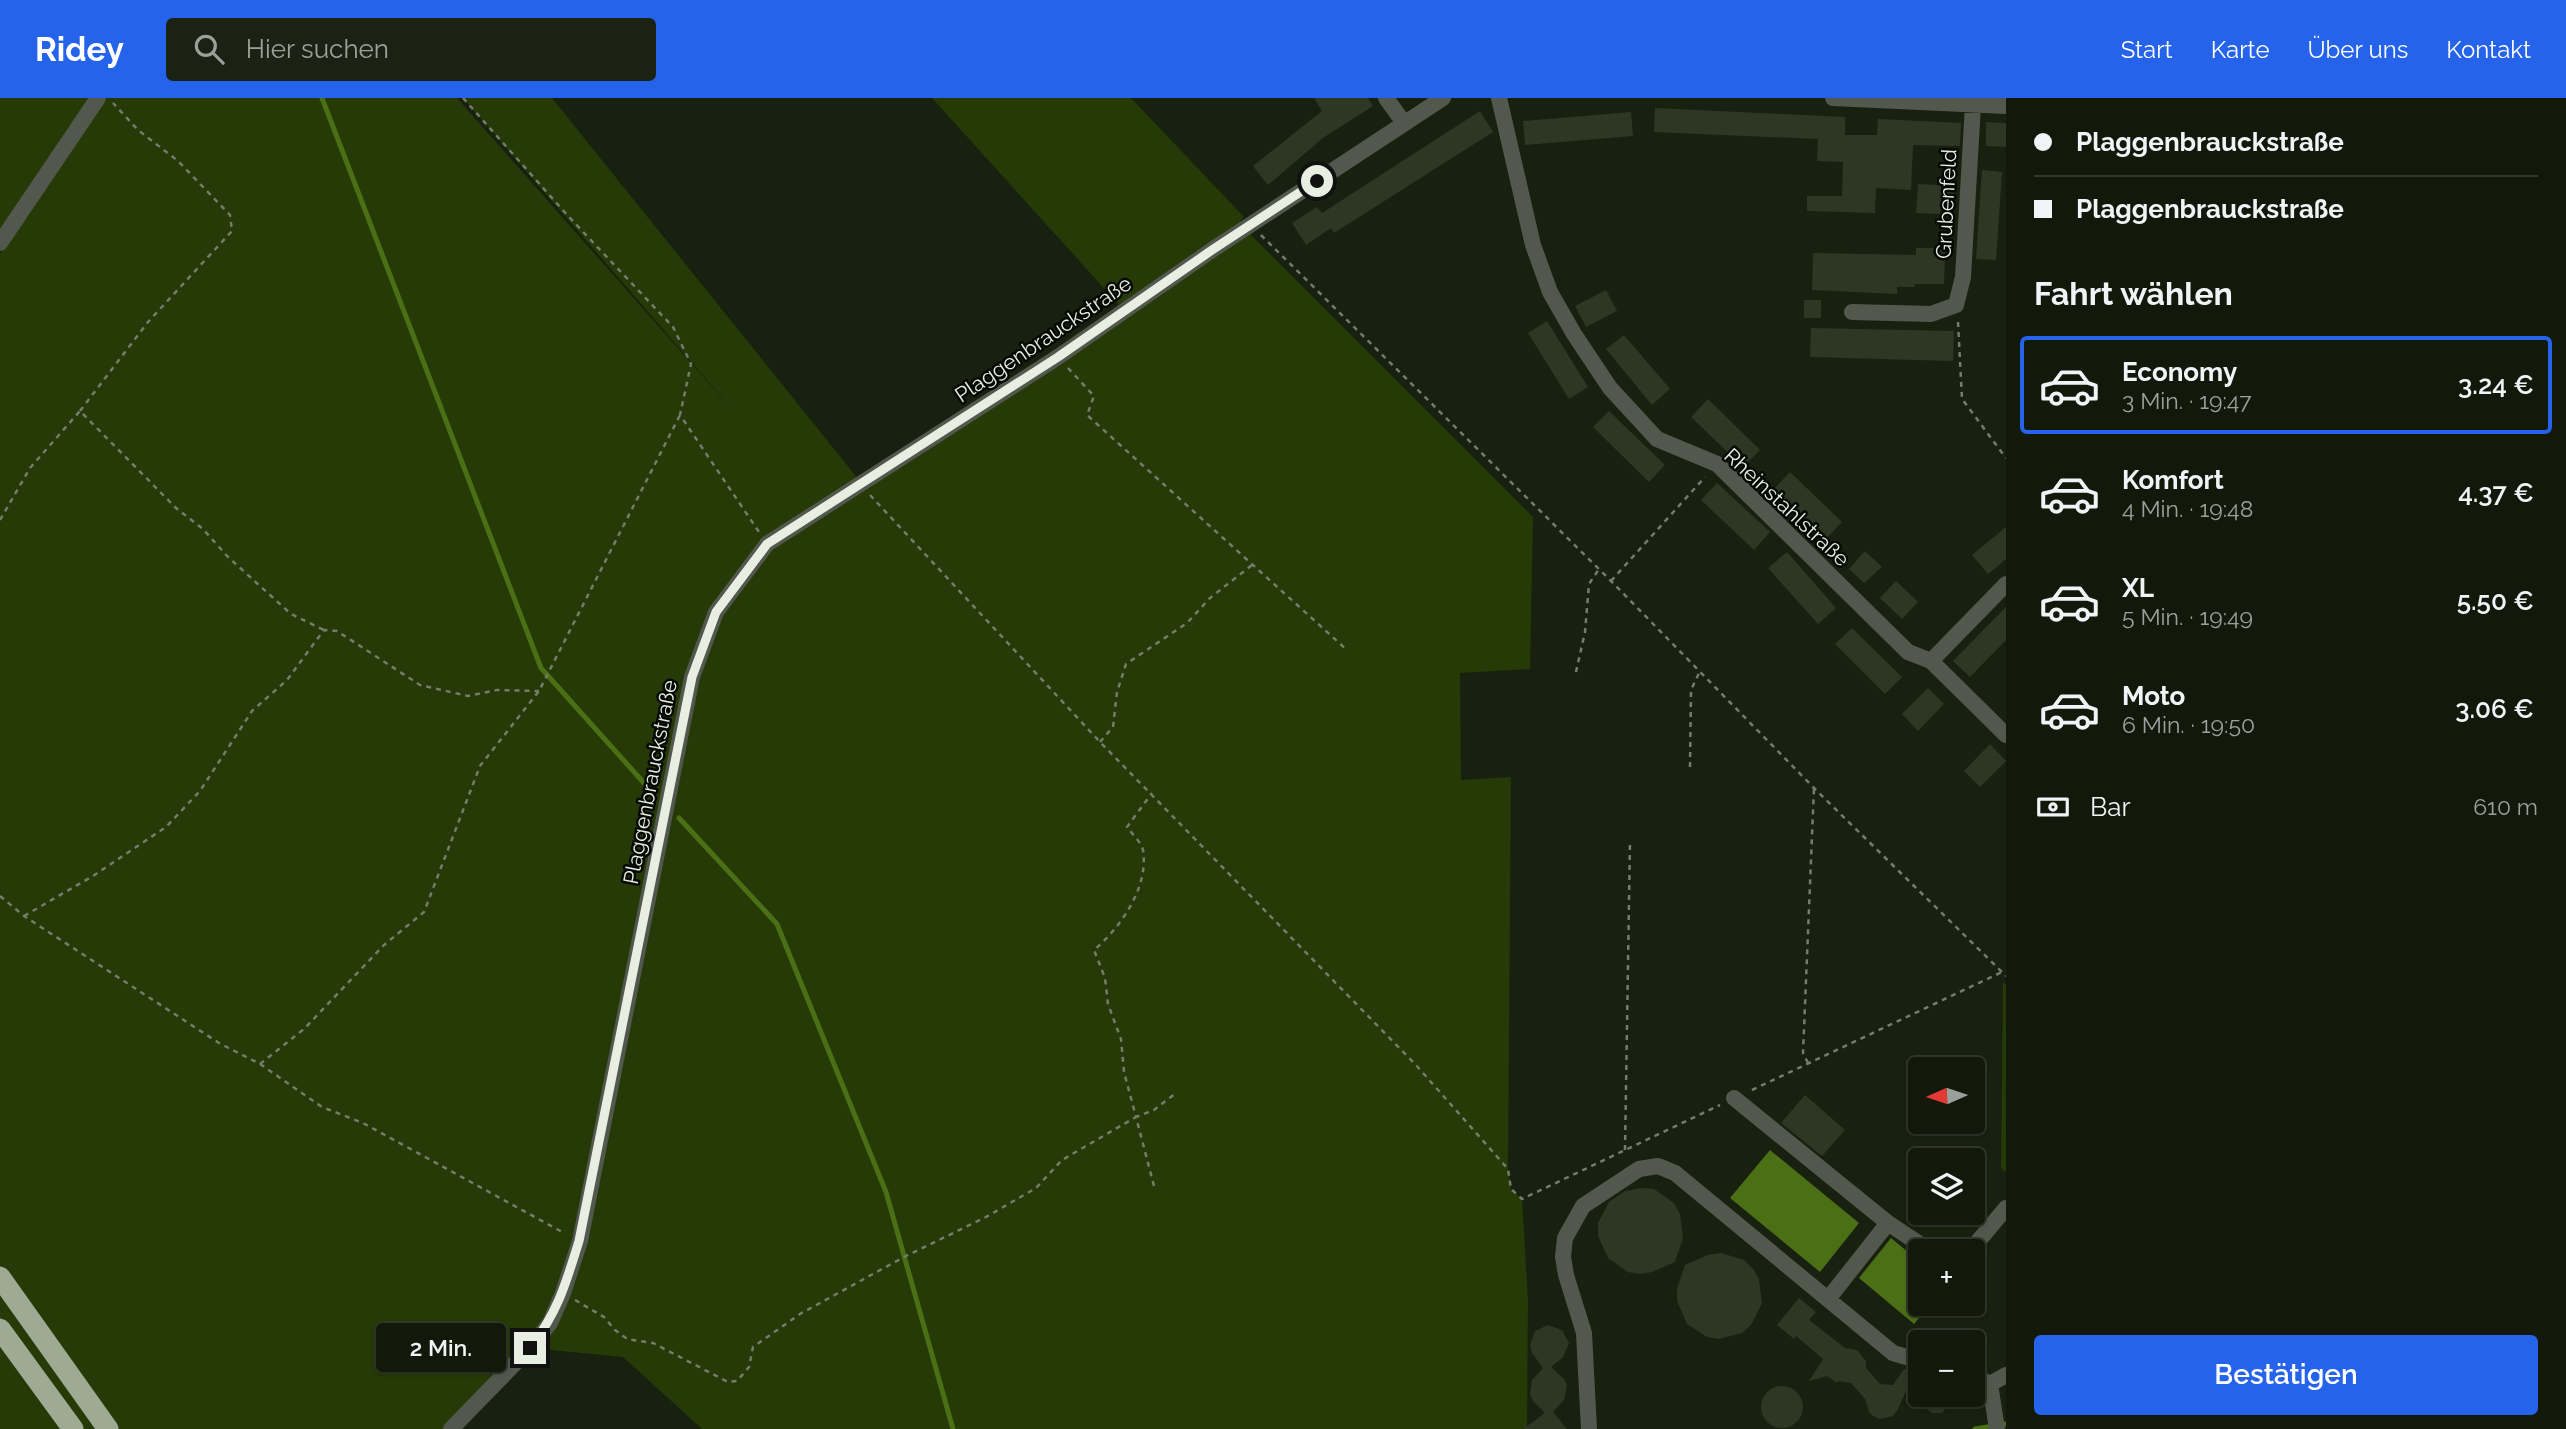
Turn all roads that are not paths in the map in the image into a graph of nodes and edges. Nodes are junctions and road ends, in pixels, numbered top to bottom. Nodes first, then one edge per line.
1 (97, 98) edge
2 (1387, 98) edge
3 (1443, 98) edge
4 (1499, 98) edge
5 (1833, 98) edge
6 (1873, 99) edge
7 (1973, 105) junction
8 (2006, 106) edge
9 (1404, 123) junction
10 (0, 243) edge
11 (1852, 312) dead end
12 (2006, 583) edge
13 (1931, 661) junction
14 (2006, 735) edge
15 (1734, 1098) dead end
16 (2006, 1208) edge
17 (1888, 1223) junction
18 (1912, 1239) edge
19 (1980, 1239) edge
20 (0, 1277) edge
21 (1828, 1299) junction
22 (0, 1329) edge
23 (1908, 1357) edge
24 (2006, 1375) edge
25 (1985, 1382) edge
26 (1990, 1384) junction
27 (1995, 1421) edge
28 (73, 1429) edge
29 (108, 1429) edge
30 (451, 1429) edge
31 (1589, 1429) edge

1 - 10 street
2 - 9 street
3 - 9 street, Plaggenbrauckstraße
4 - 13 street, Rheinstahlstraße
5 - 6 street
6 - 7 street
7 - 8 street
7 - 11 street, Grubenfeld
9 - 30 street, Plaggenbrauckstraße
12 - 13 street
13 - 14 street, Rheinstahlstraße
15 - 17 street
16 - 19 street
17 - 18 street
17 - 21 street
20 - 29 highway
21 - 23 street
21 - 31 street
22 - 28 highway
24 - 26 street
25 - 26 street
26 - 27 street

